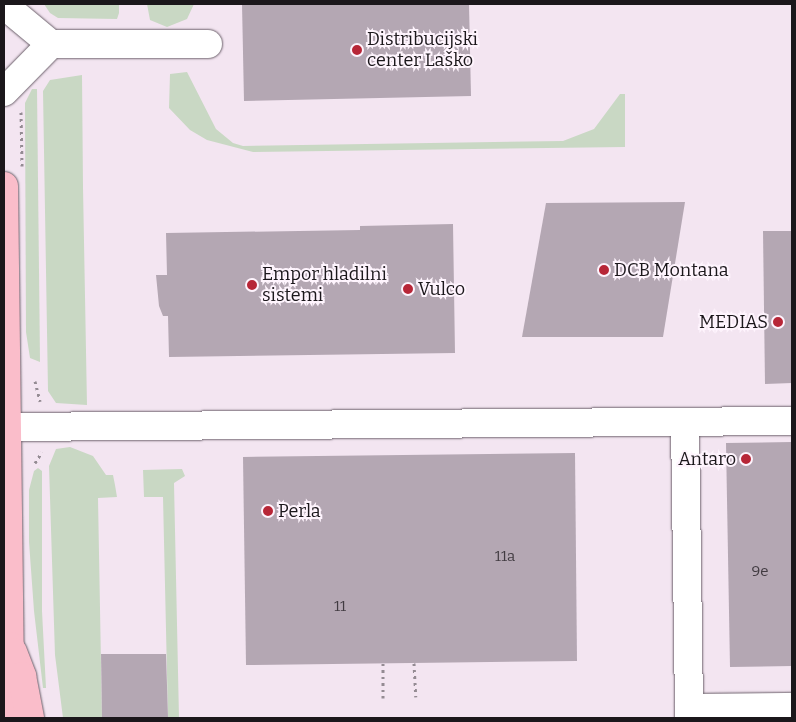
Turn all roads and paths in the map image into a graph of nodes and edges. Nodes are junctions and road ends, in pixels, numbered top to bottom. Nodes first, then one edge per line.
1 (4, 5) edge
2 (51, 44) junction
3 (208, 44) dead end
4 (4, 92) edge
5 (4, 186) edge
6 (685, 422) junction
7 (792, 422) edge
8 (8, 427) junction
9 (10, 646) junction
10 (383, 663) dead end
11 (414, 663) dead end
12 (416, 697) dead end
13 (383, 698) dead end
14 (792, 707) edge
15 (689, 713) edge
16 (6, 718) edge
17 (30, 718) edge

1 - 2 street
2 - 3 street
2 - 4 street
5 - 8 main road
6 - 7 street
6 - 8 street
6 - 15 street
8 - 9 main road
9 - 16 main road
9 - 17 main road
10 - 13 path
11 - 12 path
14 - 15 street

